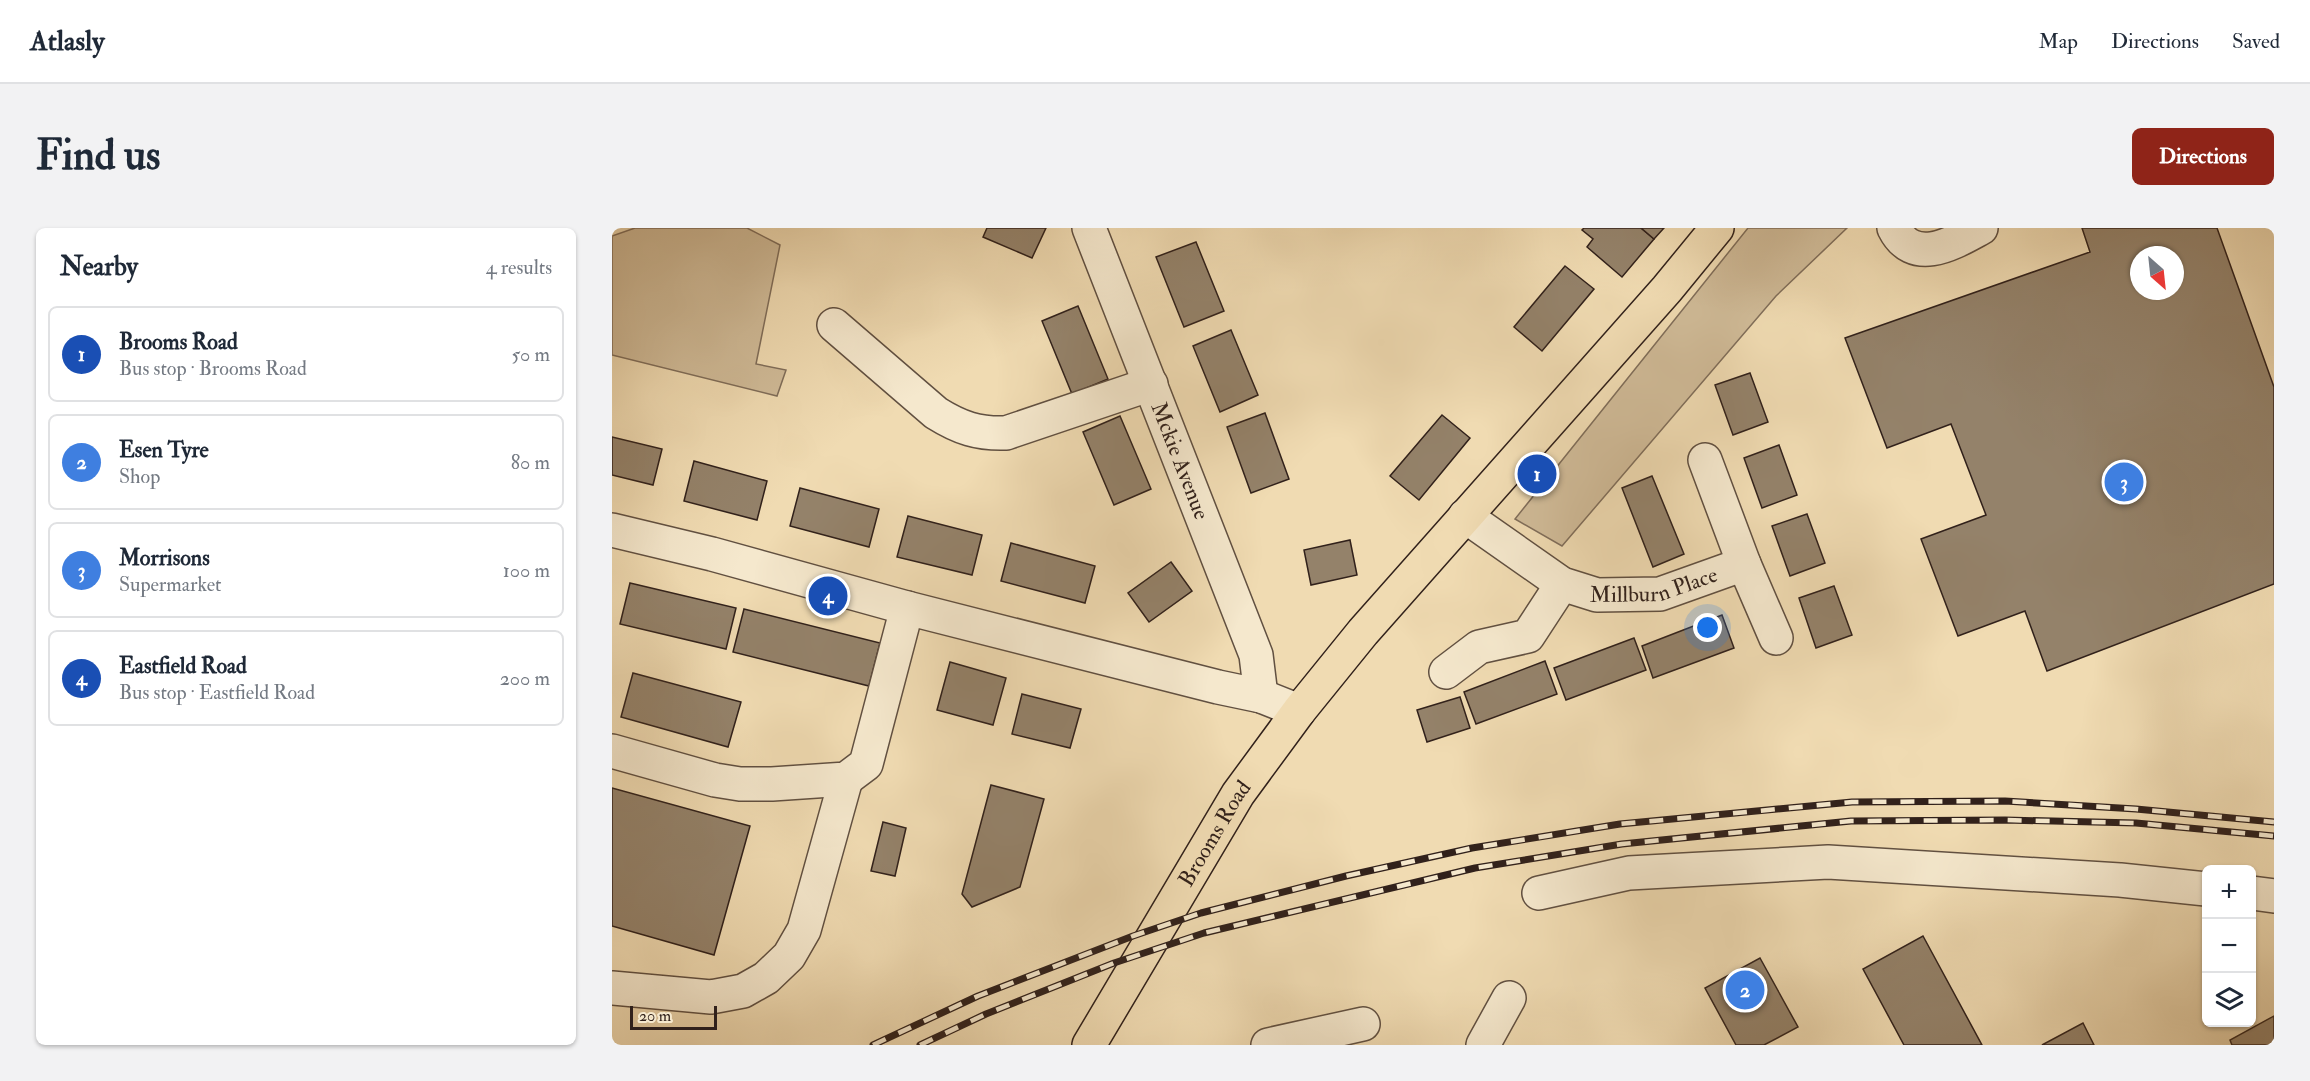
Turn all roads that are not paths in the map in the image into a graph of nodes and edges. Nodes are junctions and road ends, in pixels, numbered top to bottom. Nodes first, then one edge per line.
1 (1089, 228) edge
2 (1716, 228) edge
3 (1894, 228) edge
4 (1982, 228) edge
5 (834, 324) dead end
6 (1151, 384) junction
7 (1705, 460) dead end
8 (1465, 516) junction
9 (612, 530) edge
10 (1744, 564) junction
11 (1562, 584) junction
12 (907, 608) junction
13 (1776, 638) dead end
14 (1446, 672) dead end
15 (1261, 696) junction
16 (1299, 711) junction
17 (612, 751) edge
18 (846, 778) junction
19 (2202, 889) edge
20 (1539, 893) dead end
21 (2256, 894) edge
22 (2274, 896) edge
23 (612, 988) edge
24 (1509, 998) dead end
25 (1363, 1024) dead end
26 (1089, 1045) edge
27 (1268, 1045) edge
28 (1482, 1045) edge

1 - 6 street, Mckie Avenue
2 - 8 main road, Brooms Road
3 - 4 street
5 - 6 street
6 - 15 street, Mckie Avenue
7 - 10 street
8 - 11 street, Millburn Place
8 - 16 main road, Brooms Road
9 - 12 street
10 - 11 street, Millburn Place
10 - 13 street
11 - 14 street, Millburn Place
12 - 15 street
12 - 18 street
15 - 16 street
16 - 26 main road, Brooms Road
17 - 18 street
18 - 23 street
19 - 20 street
21 - 22 street
24 - 28 street
25 - 27 street

